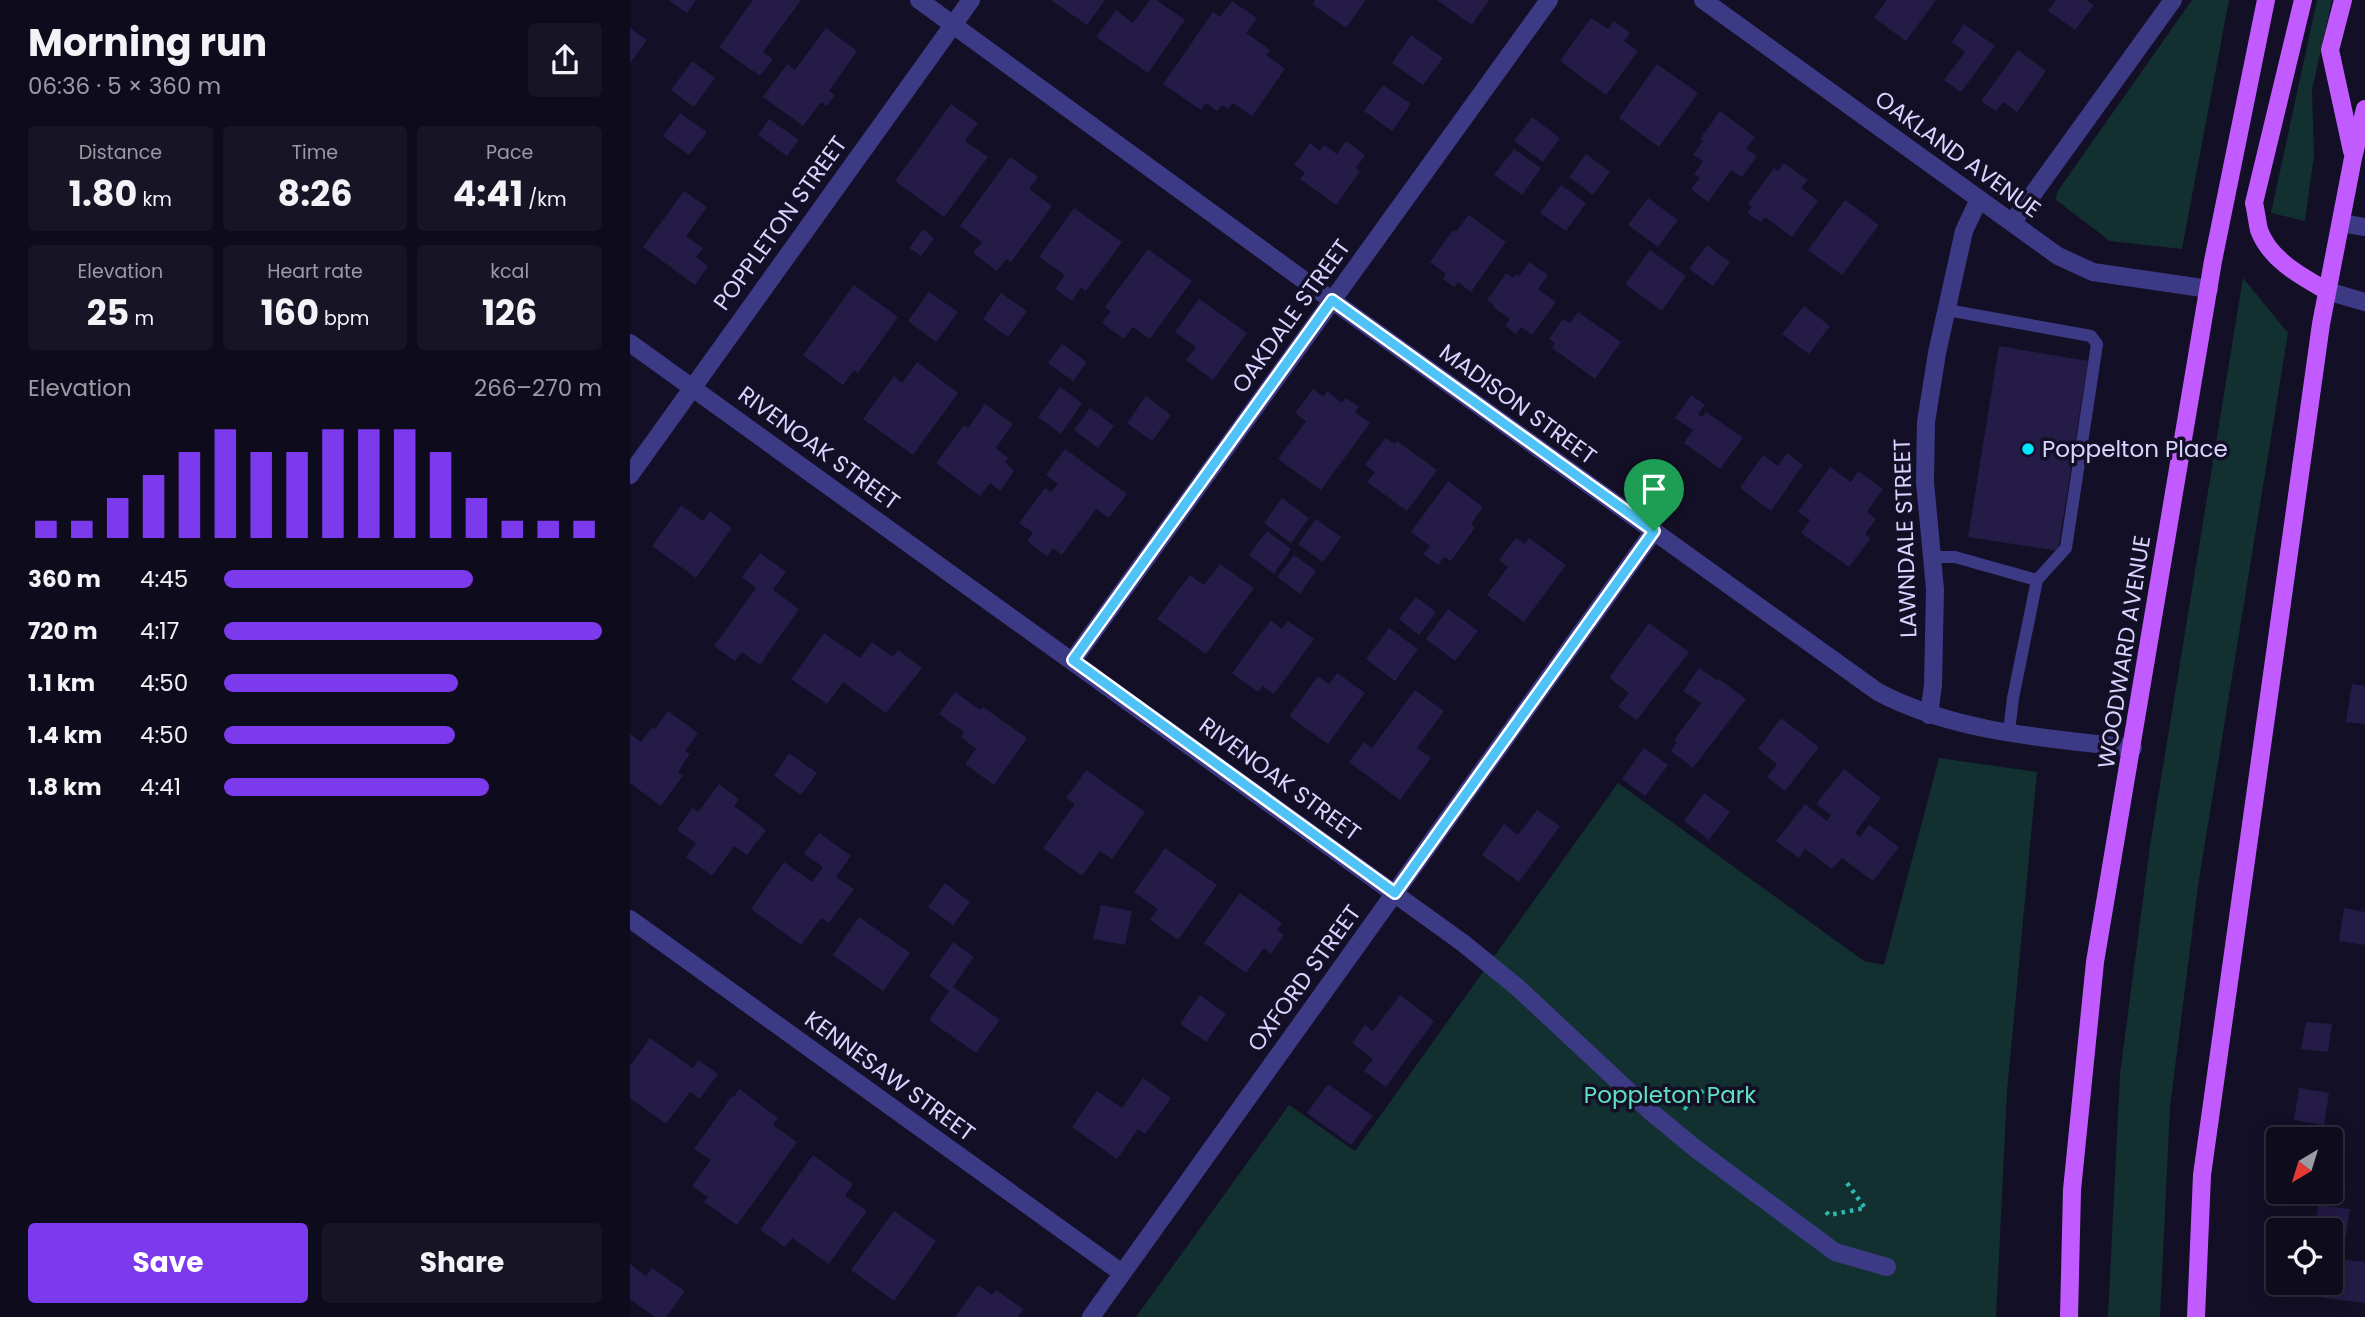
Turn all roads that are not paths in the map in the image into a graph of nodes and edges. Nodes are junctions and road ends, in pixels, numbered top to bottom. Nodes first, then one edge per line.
1 (919, 0) edge
2 (971, 0) edge
3 (1549, 0) edge
4 (1703, 0) edge
5 (2173, 0) edge
6 (2266, 0) edge
7 (2302, 0) edge
8 (2343, 0) edge
9 (953, 25) junction
10 (2365, 109) edge
11 (2353, 158) junction
12 (1979, 199) junction
13 (2012, 223) junction
14 (2341, 223) junction
15 (2365, 227) edge
16 (2209, 289) junction
17 (2327, 291) junction
18 (1332, 300) junction
19 (2365, 302) edge
20 (1947, 310) junction
21 (630, 343) edge
22 (693, 387) junction
23 (630, 475) edge
24 (1654, 531) junction
25 (1931, 557) junction
26 (2036, 580) junction
27 (1073, 660) junction
28 (1929, 715) junction
29 (2009, 731) junction
30 (2133, 748) junction
31 (1395, 893) junction
32 (630, 919) edge
33 (1887, 1267) dead end
34 (1122, 1273) junction
35 (1091, 1317) edge
36 (2069, 1317) edge
37 (2196, 1317) edge

1 - 9 street, MADISON STREET
2 - 9 street, POPPLETON STREET
3 - 18 street, OAKDALE STREET
4 - 12 street, OAKLAND AVENUE
5 - 13 street
6 - 16 main road, WOODWARD AVENUE
7 - 17 main road
8 - 11 main road
9 - 18 street, MADISON STREET
9 - 22 street, POPPLETON STREET
10 - 11 main road
11 - 14 main road
12 - 13 street, OAKLAND AVENUE
12 - 20 street, LAWNDALE STREET
13 - 16 street, OAKLAND AVENUE
14 - 15 street
14 - 17 main road
16 - 30 main road, WOODWARD AVENUE
17 - 19 street
17 - 37 main road
18 - 24 street, MADISON STREET
18 - 27 street, OAKDALE STREET
20 - 25 street, LAWNDALE STREET
20 - 26 lane
21 - 22 street, RIVENOAK STREET
22 - 23 street, POPPLETON STREET
22 - 27 street, RIVENOAK STREET
24 - 28 street, MADISON STREET
24 - 31 street, OXFORD STREET
25 - 26 lane
25 - 28 street, LAWNDALE STREET
26 - 29 lane
27 - 31 street, RIVENOAK STREET
28 - 29 street, MADISON STREET
29 - 30 street, MADISON STREET
30 - 36 main road, WOODWARD AVENUE
31 - 33 street, RIVENOAK STREET
31 - 34 street, OXFORD STREET
32 - 34 street, KENNESAW STREET
34 - 35 street, OXFORD STREET

